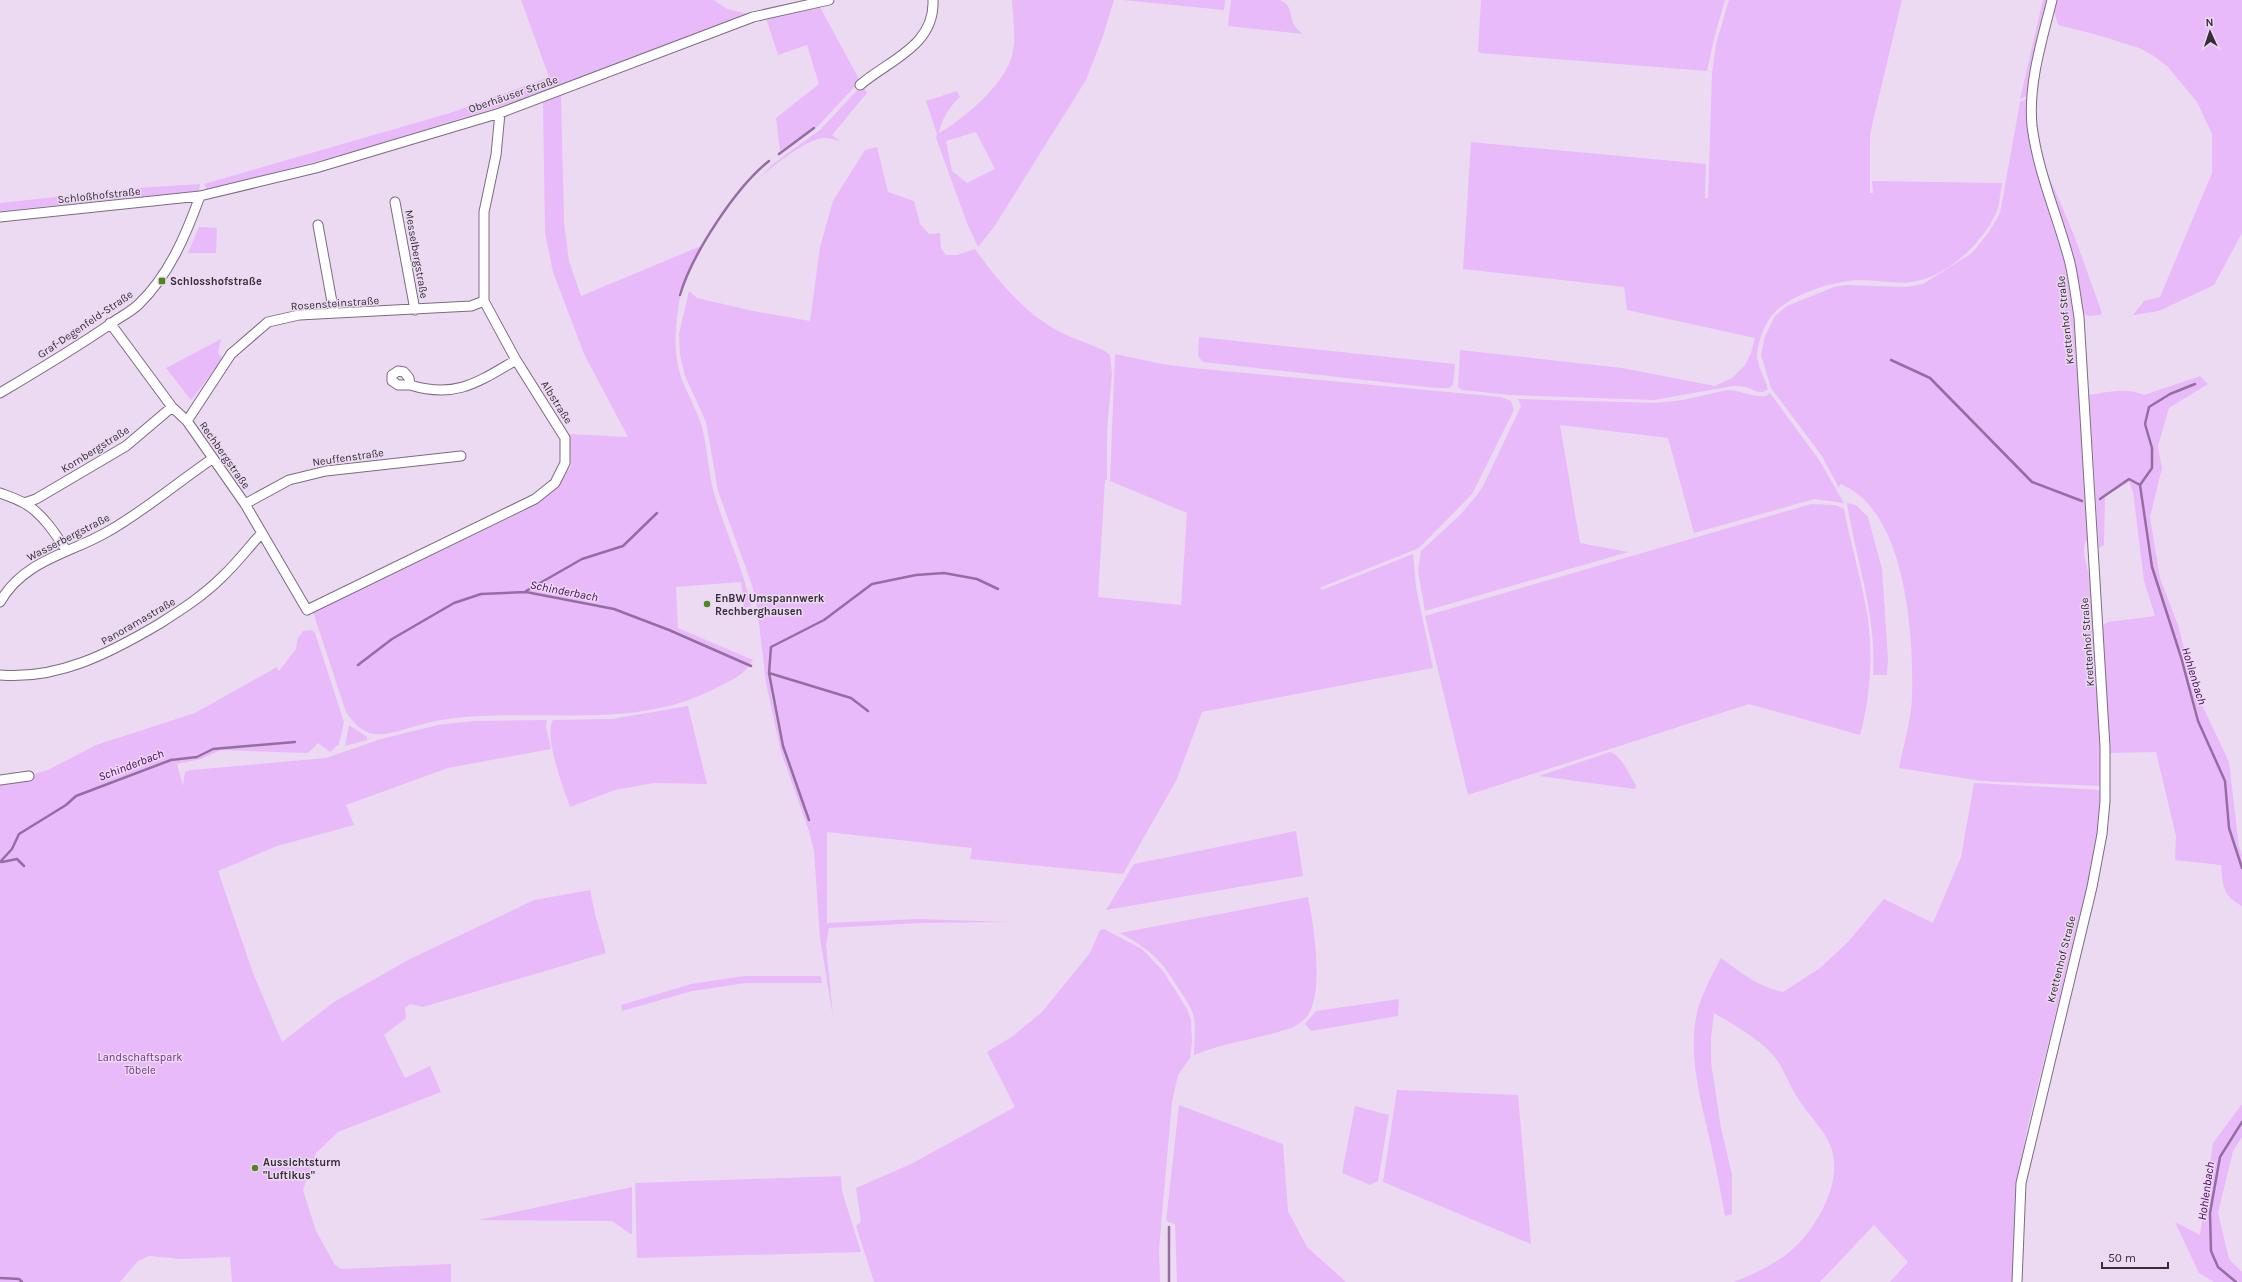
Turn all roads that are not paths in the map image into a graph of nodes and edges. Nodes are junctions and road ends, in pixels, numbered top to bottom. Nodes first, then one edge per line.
1 (829, 0) edge
2 (933, 0) edge
3 (2052, 0) edge
4 (860, 85) dead end
5 (500, 113) junction
6 (200, 196) junction
7 (395, 202) dead end
8 (0, 217) edge
9 (318, 226) dead end
10 (484, 301) junction
11 (415, 310) junction
12 (334, 313) junction
13 (110, 324) junction
14 (516, 360) junction
15 (410, 385) dead end
16 (0, 393) edge
17 (172, 407) junction
18 (187, 421) junction
19 (461, 456) dead end
20 (212, 459) junction
21 (0, 494) edge
22 (24, 503) junction
23 (245, 504) junction
24 (261, 534) junction
25 (66, 550) junction
26 (0, 602) edge
27 (307, 610) joint
28 (0, 675) edge
29 (29, 776) dead end
30 (0, 780) edge
31 (2017, 1282) edge

1 - 5 street, Oberhäuser Straße
2 - 4 street
3 - 31 street, Krettenhof Straße
5 - 6 street, Oberhäuser Straße
5 - 10 street, Albstraße
6 - 8 street, Schloßhofstraße
6 - 13 street, Graf-Degenfeld-Straße
7 - 11 street, Messelbergstraße
9 - 12 street
10 - 11 street, Rosensteinstraße
10 - 14 street, Albstraße
11 - 12 street, Rosensteinstraße
12 - 18 street, Rosensteinstraße
13 - 16 street, Graf-Degenfeld-Straße
13 - 17 street, Rechbergstraße
14 - 15 street
14 - 27 street, Albstraße
17 - 18 street, Rechbergstraße
17 - 22 street, Kornbergstraße
18 - 20 street, Rechbergstraße
19 - 23 street, Neuffenstraße
20 - 23 street, Rechbergstraße
20 - 25 street, Wasserbergstraße
21 - 22 street
22 - 25 street
23 - 24 street, Rechbergstraße
24 - 27 street, Rechbergstraße
24 - 28 street, Panoramastraße
25 - 26 street, Wasserbergstraße
29 - 30 street

